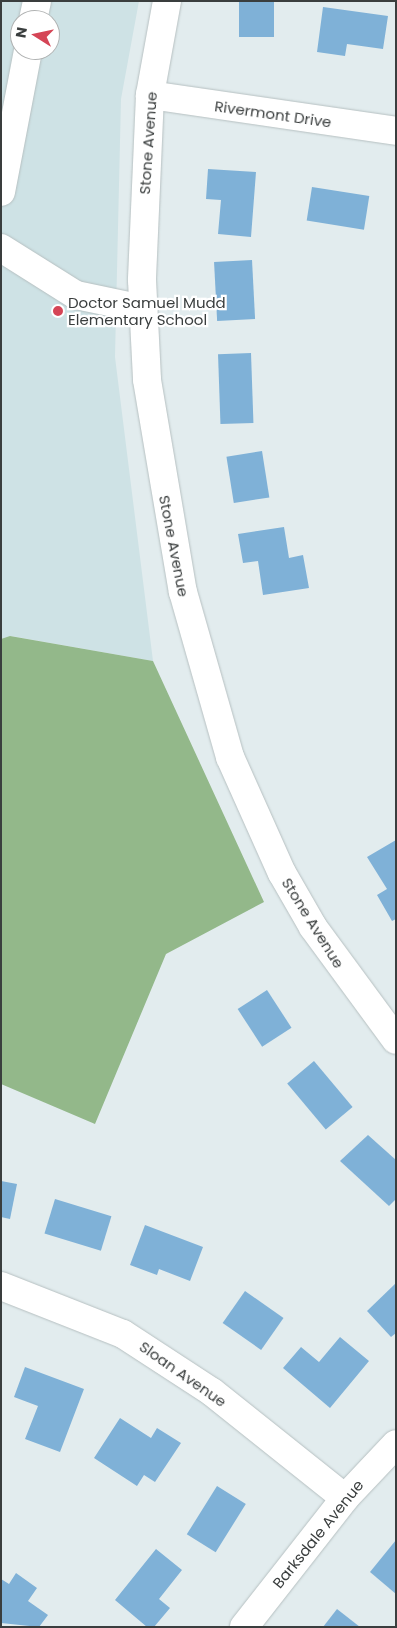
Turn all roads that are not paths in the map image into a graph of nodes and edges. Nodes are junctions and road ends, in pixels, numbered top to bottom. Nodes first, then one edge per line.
1 (167, 1) edge
2 (26, 60) edge
3 (150, 95) junction
4 (396, 130) edge
5 (1, 192) edge
6 (1, 248) edge
7 (143, 309) junction
8 (396, 1040) edge
9 (1, 1286) edge
10 (396, 1444) edge
11 (345, 1498) junction
12 (244, 1627) edge

1 - 3 street, Stone Avenue
2 - 5 street
3 - 4 street, Rivermont Drive
3 - 7 street, Stone Avenue
6 - 7 street
7 - 8 street, Stone Avenue
9 - 11 street, Sloan Avenue
10 - 11 street, Barksdale Avenue
11 - 12 street, Barksdale Avenue

